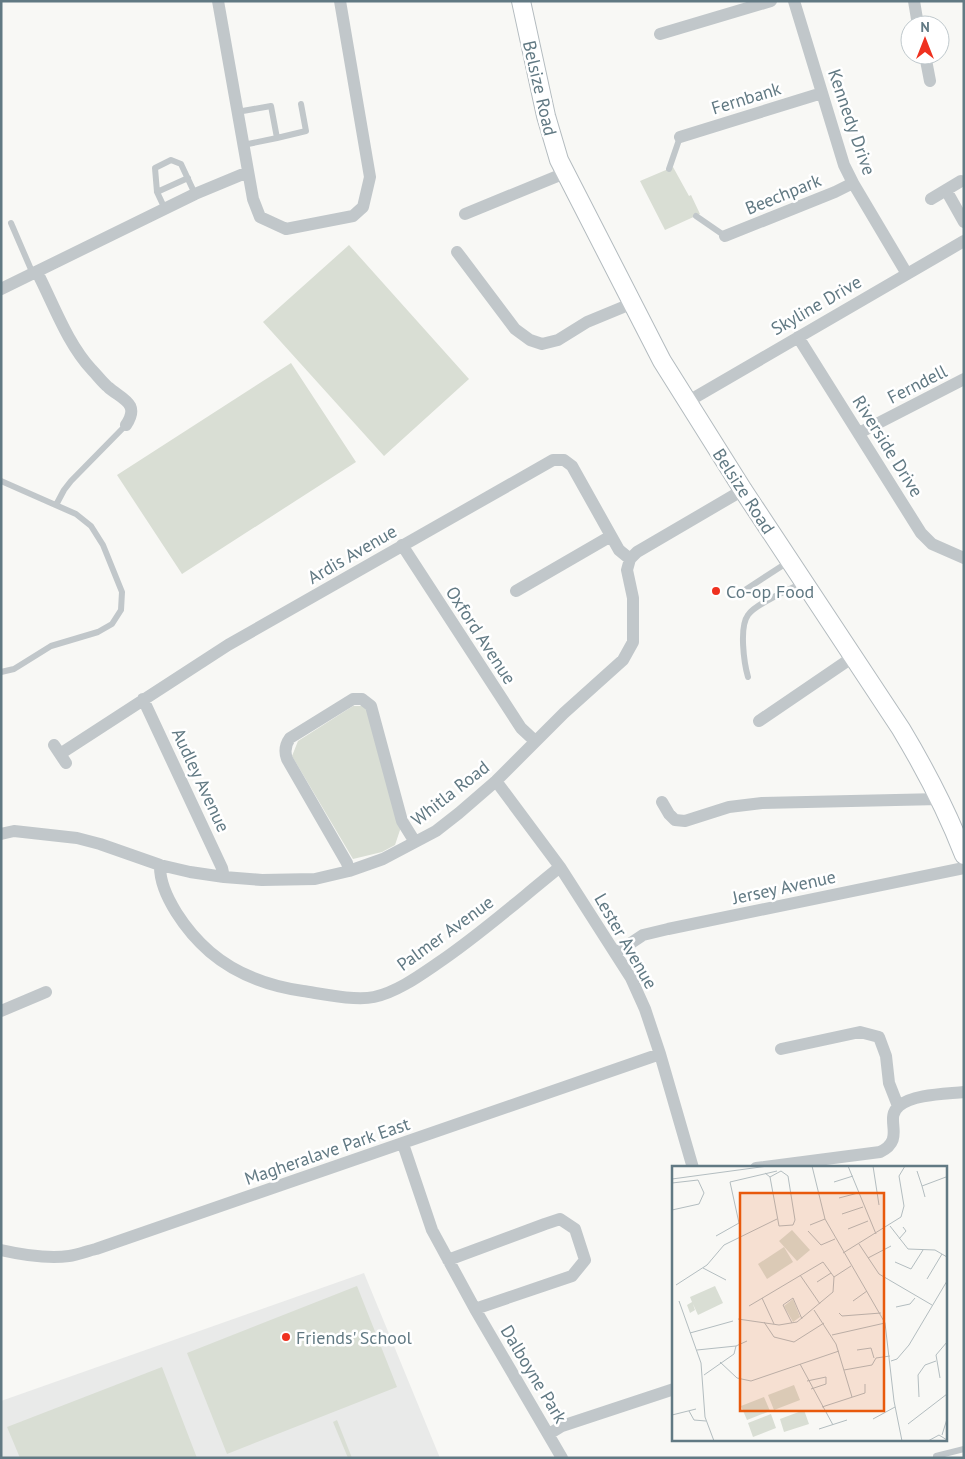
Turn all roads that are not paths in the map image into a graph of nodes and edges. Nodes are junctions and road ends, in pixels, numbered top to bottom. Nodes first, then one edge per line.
1 (218, 1) edge
2 (340, 1) edge
3 (521, 1) edge
4 (771, 1) edge
5 (794, 1) edge
6 (914, 1) edge
7 (916, 15) edge
8 (660, 34) dead end
9 (927, 65) edge
10 (930, 81) dead end
11 (822, 93) junction
12 (301, 104) dead end
13 (237, 112) junction
14 (680, 137) joint
15 (277, 138) junction
16 (243, 144) junction
17 (670, 169) dead end
18 (248, 172) junction
19 (565, 173) junction
20 (188, 178) junction
21 (961, 181) dead end
22 (854, 183) junction
23 (946, 190) junction
24 (157, 192) junction
25 (195, 194) junction
26 (931, 199) dead end
27 (165, 209) junction
28 (465, 214) dead end
29 (696, 216) dead end
30 (964, 222) edge
31 (11, 223) dead end
32 (726, 236) joint
33 (964, 241) edge
34 (457, 252) dead end
35 (35, 273) junction
36 (907, 274) junction
37 (1, 289) edge
38 (633, 303) junction
39 (798, 336) junction
40 (964, 379) edge
41 (687, 402) junction
42 (126, 425) joint
43 (860, 433) junction
44 (1, 480) edge
45 (743, 490) junction
46 (56, 505) junction
47 (611, 536) junction
48 (402, 545) junction
49 (964, 558) edge
50 (630, 559) junction
51 (789, 561) junction
52 (803, 582) junction
53 (745, 590) dead end
54 (516, 591) dead end
55 (853, 657) junction
56 (1, 672) edge
57 (748, 677) dead end
58 (143, 699) junction
59 (759, 721) dead end
60 (534, 742) junction
61 (60, 754) dead end
62 (496, 781) junction
63 (940, 799) junction
64 (662, 802) dead end
65 (1, 834) edge
66 (415, 842) junction
67 (964, 855) edge
68 (160, 865) junction
69 (560, 867) junction
70 (964, 868) edge
71 (350, 871) junction
72 (224, 877) junction
73 (616, 952) junction
74 (46, 992) dead end
75 (1, 1011) edge
76 (781, 1049) dead end
77 (660, 1054) junction
78 (964, 1092) edge
79 (898, 1106) junction
80 (403, 1144) junction
81 (692, 1166) edge
82 (769, 1166) edge
83 (1, 1250) edge
84 (448, 1260) junction
85 (475, 1309) junction
86 (672, 1391) edge
87 (550, 1434) junction
88 (964, 1449) edge
89 (562, 1458) edge
90 (936, 1458) edge

1 - 13 street
2 - 18 street
3 - 19 street, Belsize Road
4 - 8 street
5 - 11 street, Kennedy Drive
6 - 7 street
9 - 10 street
11 - 14 street, Fernbank
11 - 22 street, Kennedy Drive
12 - 15 lane
13 - 15 lane
13 - 16 street
14 - 17 lane
15 - 16 lane
16 - 18 street
18 - 25 street
19 - 28 street
19 - 38 street, Belsize Road
20 - 24 lane
20 - 24 lane
20 - 25 lane
21 - 23 street
22 - 32 street, Beechpark
22 - 36 street, Kennedy Drive
23 - 26 street
23 - 30 street
24 - 27 lane
25 - 27 street
27 - 35 street
29 - 32 lane
31 - 35 lane
33 - 36 street, Skyline Drive
34 - 38 street
35 - 37 street
35 - 42 street
36 - 39 street, Skyline Drive
38 - 41 street, Belsize Road
39 - 41 street, Skyline Drive
39 - 43 street, Riverside Drive
40 - 43 street, Ferndell
41 - 45 street, Belsize Road
42 - 46 lane
43 - 49 street, Riverside Drive
44 - 46 lane
45 - 50 street
45 - 51 street, Belsize Road
46 - 56 lane
47 - 48 street, Ardis Avenue
47 - 50 street, Ardis Avenue
47 - 54 street
48 - 58 street, Ardis Avenue
48 - 60 street, Oxford Avenue
50 - 60 street, Whitla Road
51 - 52 street, Belsize Road
51 - 53 lane
52 - 55 street, Belsize Road
52 - 57 lane
55 - 59 street
55 - 63 street, Belsize Road
58 - 61 street, Ardis Avenue
58 - 72 street, Audley Avenue
60 - 62 street, Whitla Road
62 - 66 street, Whitla Road
62 - 69 street, Lester Avenue
63 - 64 street
63 - 67 street, Belsize Road
65 - 68 street, Whitla Road
66 - 71 street, Whitla Road
66 - 71 street
68 - 69 street, Palmer Avenue
68 - 72 street, Whitla Road
69 - 73 street, Lester Avenue
70 - 73 street, Jersey Avenue
71 - 72 street, Whitla Road
73 - 77 street, Lester Avenue
74 - 75 street
76 - 79 street
77 - 80 street, Magheralave Park East
77 - 81 street, Lester Avenue
78 - 79 street
79 - 82 street
80 - 83 street, Magheralave Park East
80 - 84 street, Dalboyne Park
84 - 85 street, Dalboyne Park
84 - 85 street, Dalboyne Park
85 - 87 street, Dalboyne Park
86 - 87 street
87 - 89 street, Dalboyne Park
88 - 90 lane

